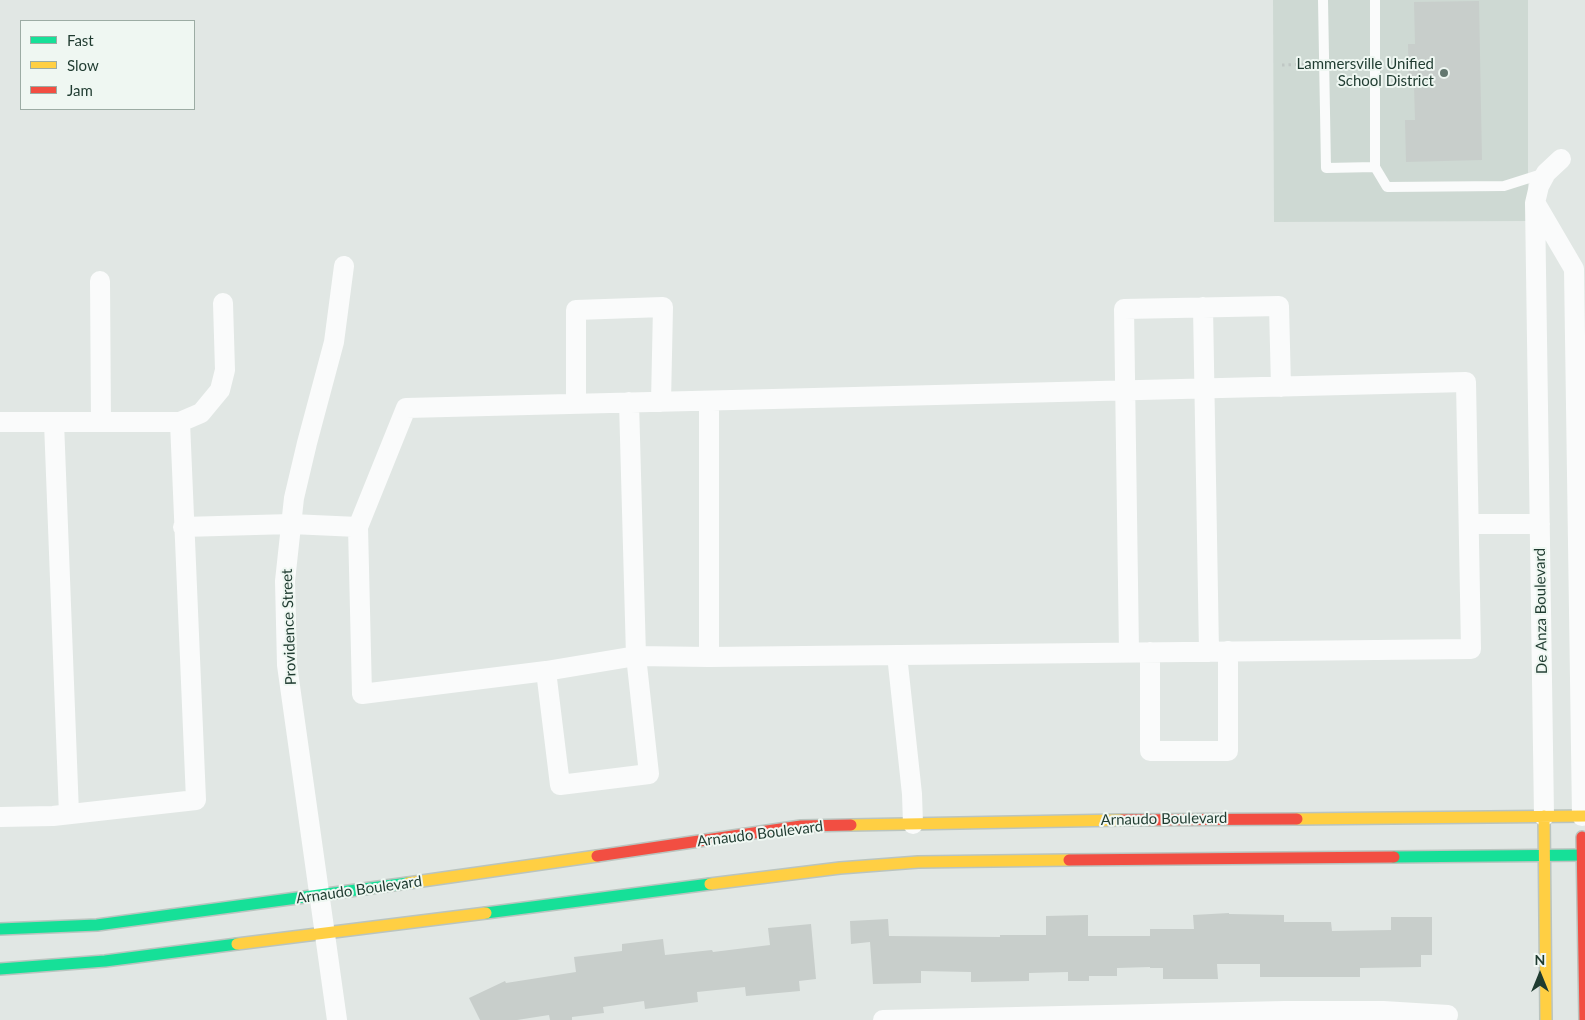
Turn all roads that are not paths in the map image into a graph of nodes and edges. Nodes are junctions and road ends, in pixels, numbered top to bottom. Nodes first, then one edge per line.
1 (1323, 0) edge
2 (1375, 0) edge
3 (1553, 166) joint
4 (1375, 167) junction
5 (1535, 203) junction
6 (344, 266) dead end
7 (100, 281) dead end
8 (223, 304) dead end
9 (1203, 307) junction
10 (1281, 387) junction
11 (1205, 388) junction
12 (1125, 391) junction
13 (709, 401) junction
14 (629, 402) junction
15 (661, 402) junction
16 (576, 404) junction
17 (0, 422) edge
18 (54, 422) junction
19 (101, 422) junction
20 (180, 422) junction
21 (291, 524) junction
22 (1470, 524) junction
23 (1540, 524) junction
24 (183, 527) junction
25 (358, 527) junction
26 (1129, 652) junction
27 (1150, 652) junction
28 (1219, 652) junction
29 (897, 655) junction
30 (636, 656) junction
31 (709, 657) junction
32 (546, 671) junction
33 (69, 814) junction
34 (1544, 816) junction
35 (1583, 816) edge
36 (0, 817) edge
37 (913, 824) junction
38 (1584, 855) edge
39 (1545, 856) junction
40 (320, 896) junction
41 (0, 929) edge
42 (326, 933) junction
43 (0, 969) edge
44 (1448, 1015) dead end
45 (1285, 1016) edge
46 (1054, 1018) edge
47 (337, 1020) edge
48 (883, 1020) edge
49 (1546, 1020) edge
50 (1585, 1020) edge

1 - 4 lane
2 - 4 lane
3 - 4 lane
3 - 5 street, De Anza Boulevard
5 - 23 street, De Anza Boulevard
5 - 35 street
6 - 21 street, Providence Street
7 - 19 street
8 - 20 street
9 - 10 street
9 - 11 street
9 - 12 street
10 - 11 street
10 - 22 street
11 - 12 street
11 - 28 street
12 - 13 street
12 - 26 street
13 - 15 street
13 - 31 street
14 - 15 street
14 - 16 street
14 - 30 street
15 - 16 street
16 - 25 street
17 - 18 street
18 - 19 street
18 - 33 street
19 - 20 street
20 - 24 street
21 - 24 street
21 - 25 street
21 - 40 street, Providence Street
22 - 23 street
22 - 28 street
23 - 34 street, De Anza Boulevard
24 - 33 street
25 - 32 street
26 - 27 street
26 - 29 street
27 - 28 street
27 - 28 street
29 - 31 street
29 - 37 street
30 - 31 street
30 - 32 street
30 - 32 street
33 - 36 street
34 - 35 street, Arnaudo Boulevard
34 - 37 street, Arnaudo Boulevard
34 - 39 street, De Anza Boulevard
35 - 38 street
37 - 40 street, Arnaudo Boulevard
38 - 39 street
38 - 50 street
39 - 42 street
39 - 49 street, De Anza Boulevard
40 - 41 street, Arnaudo Boulevard
40 - 42 street, Providence Street
42 - 43 street
42 - 47 street, Providence Street
44 - 45 street
45 - 46 street
46 - 48 street

